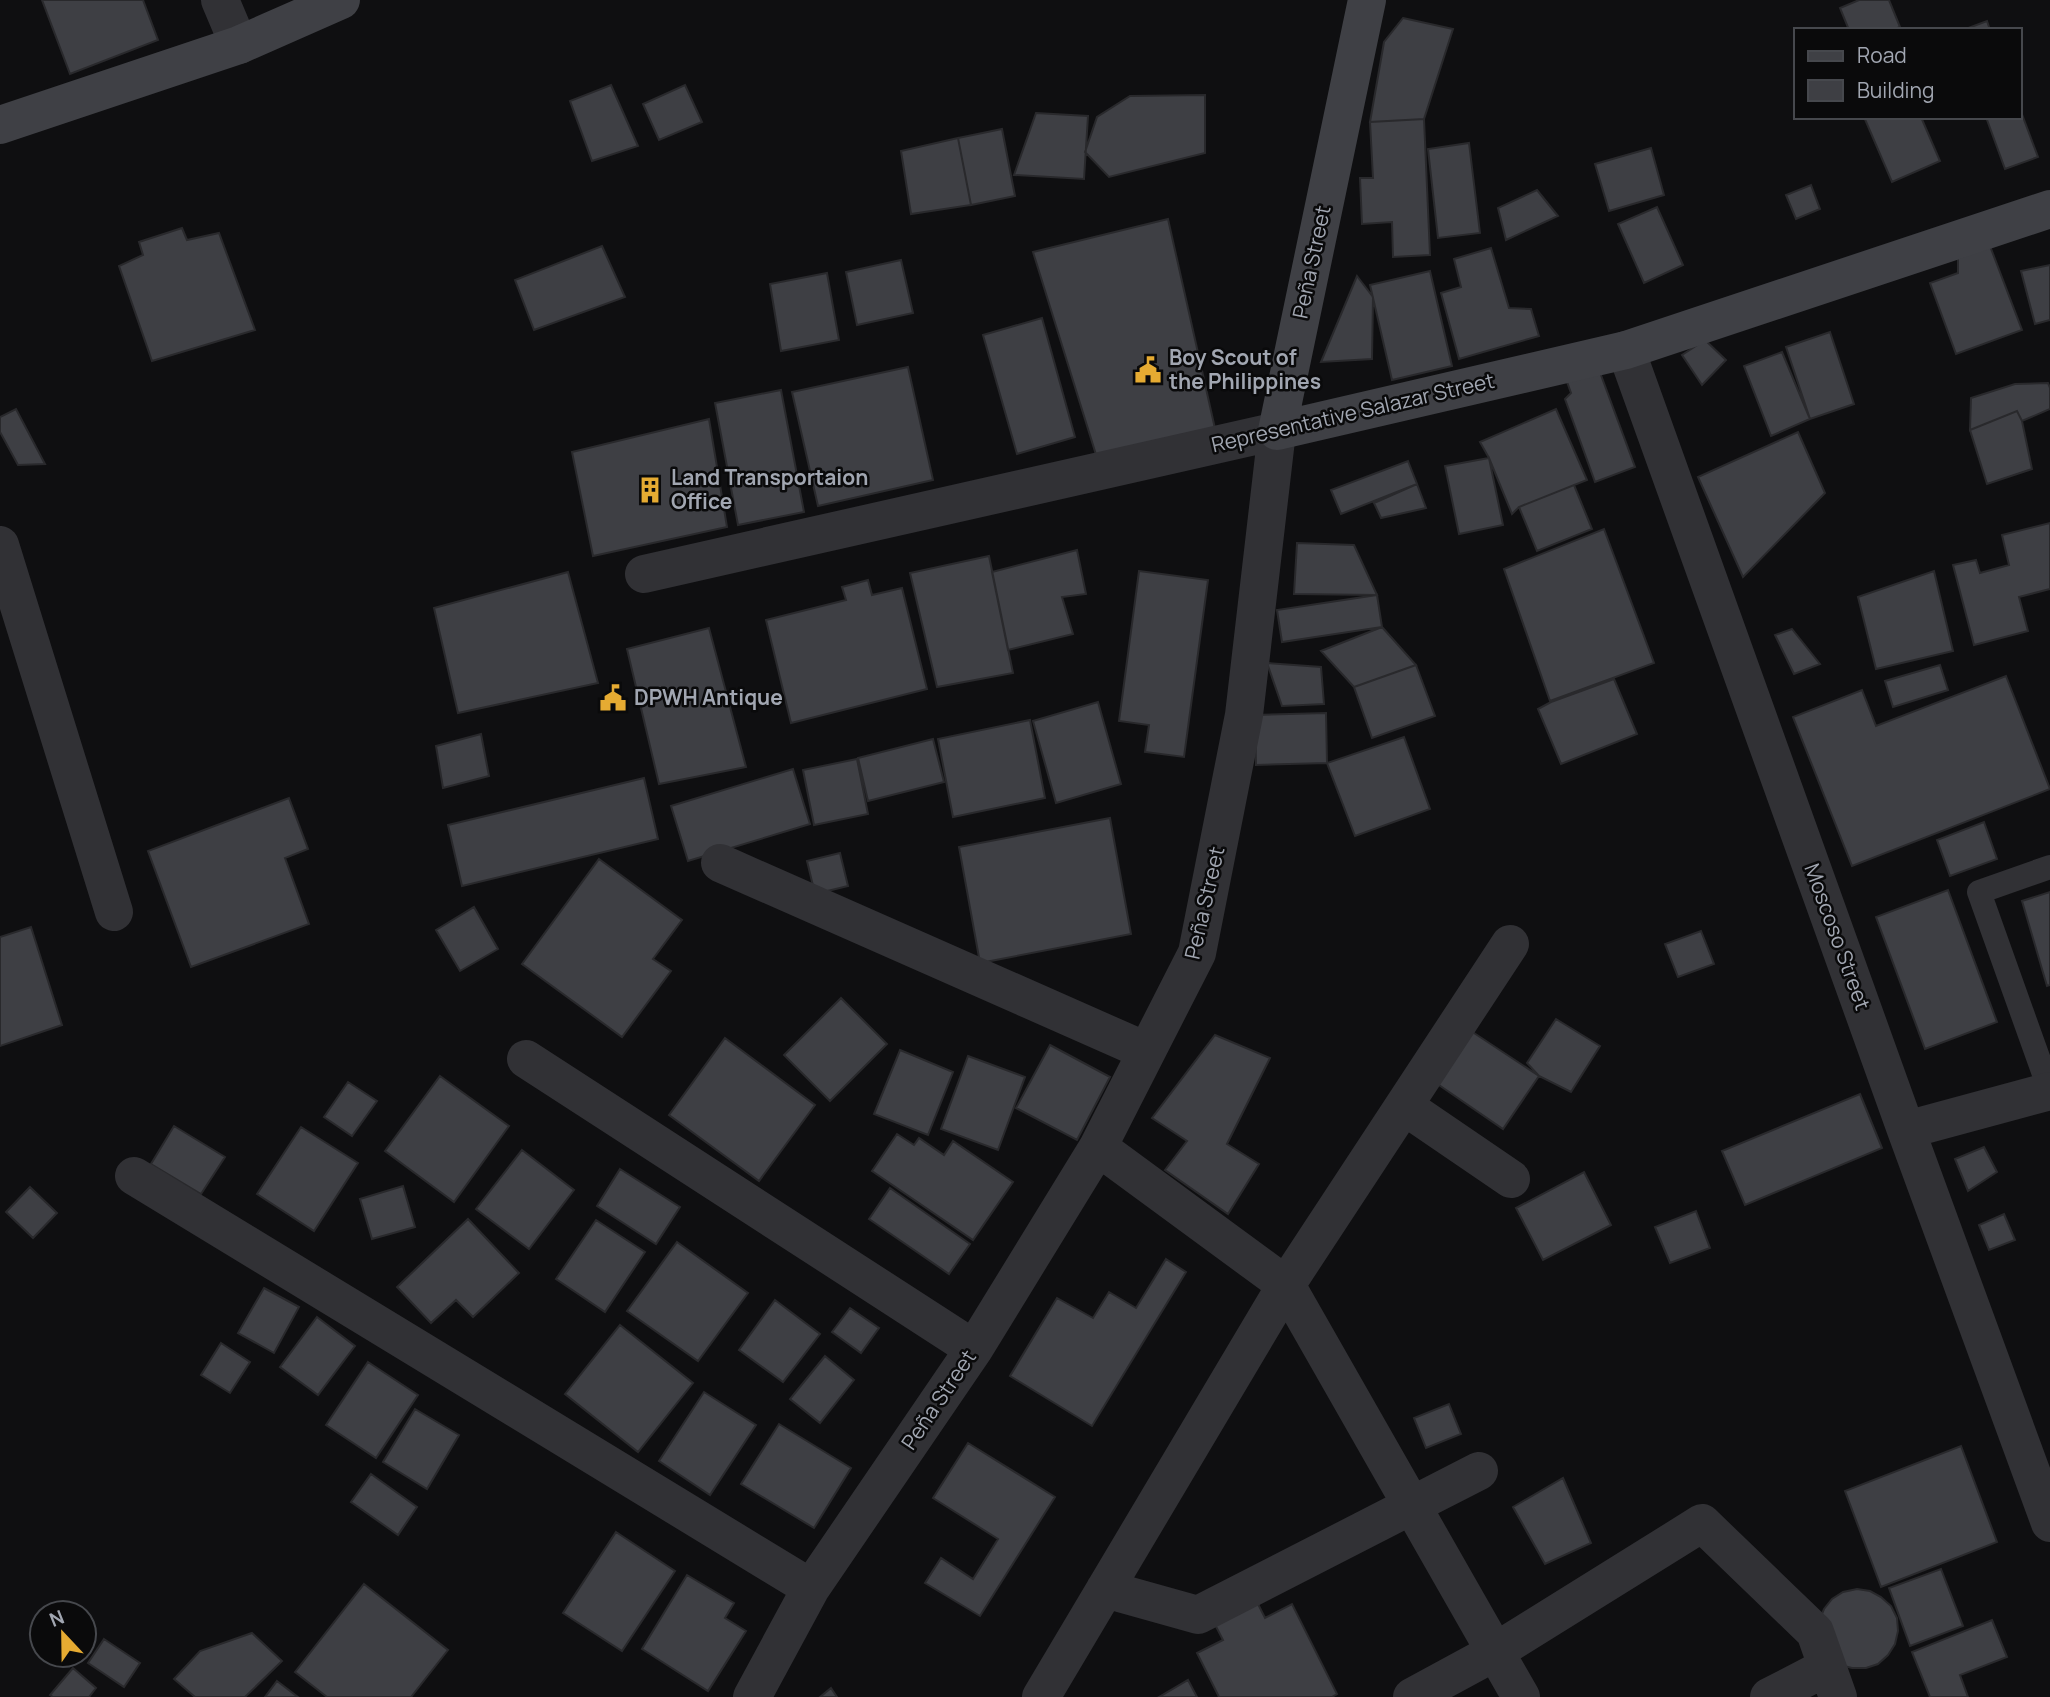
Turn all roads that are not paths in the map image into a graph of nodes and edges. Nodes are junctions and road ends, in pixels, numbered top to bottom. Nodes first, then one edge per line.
1 (220, 0) edge
2 (341, 0) edge
3 (1367, 0) edge
4 (239, 46) junction
5 (0, 125) edge
6 (2050, 209) edge
7 (1626, 350) junction
8 (1277, 431) junction
9 (0, 545) edge
10 (644, 574) dead end
11 (720, 863) dead end
12 (2050, 867) edge
13 (114, 912) dead end
14 (1510, 944) dead end
15 (1146, 1051) junction
16 (526, 1059) dead end
17 (2050, 1091) edge
18 (1404, 1106) junction
19 (1906, 1130) junction
20 (1098, 1147) junction
21 (134, 1176) dead end
22 (1511, 1178) dead end
23 (1286, 1285) junction
24 (974, 1349) junction
25 (1479, 1471) dead end
26 (1412, 1505) junction
27 (2050, 1523) edge
28 (811, 1588) junction
29 (1105, 1589) junction
30 (1495, 1652) junction
31 (1832, 1682) edge
32 (752, 1697) edge
33 (1041, 1697) edge
34 (1412, 1697) edge
35 (1521, 1697) edge
36 (1769, 1697) edge

1 - 4 street
2 - 4 street
3 - 8 street, Peña Street
4 - 5 street
6 - 7 street, Representative Salazar Street
7 - 8 street, Representative Salazar Street
7 - 19 street, Moscoso Street
8 - 10 street, Representative Salazar Street
8 - 15 street, Peña Street
9 - 13 street
11 - 15 street
12 - 17 lane
14 - 18 street
15 - 20 street, Peña Street
16 - 24 street
17 - 19 street
18 - 22 street
18 - 23 street
19 - 27 street, Moscoso Street
20 - 23 street
20 - 24 street, Peña Street
21 - 28 street
23 - 26 street
23 - 29 street
24 - 28 street, Peña Street
25 - 26 street
26 - 29 street
26 - 30 street
28 - 32 street, Peña Street
29 - 33 street
30 - 31 street
30 - 34 street
30 - 35 street
31 - 36 street

